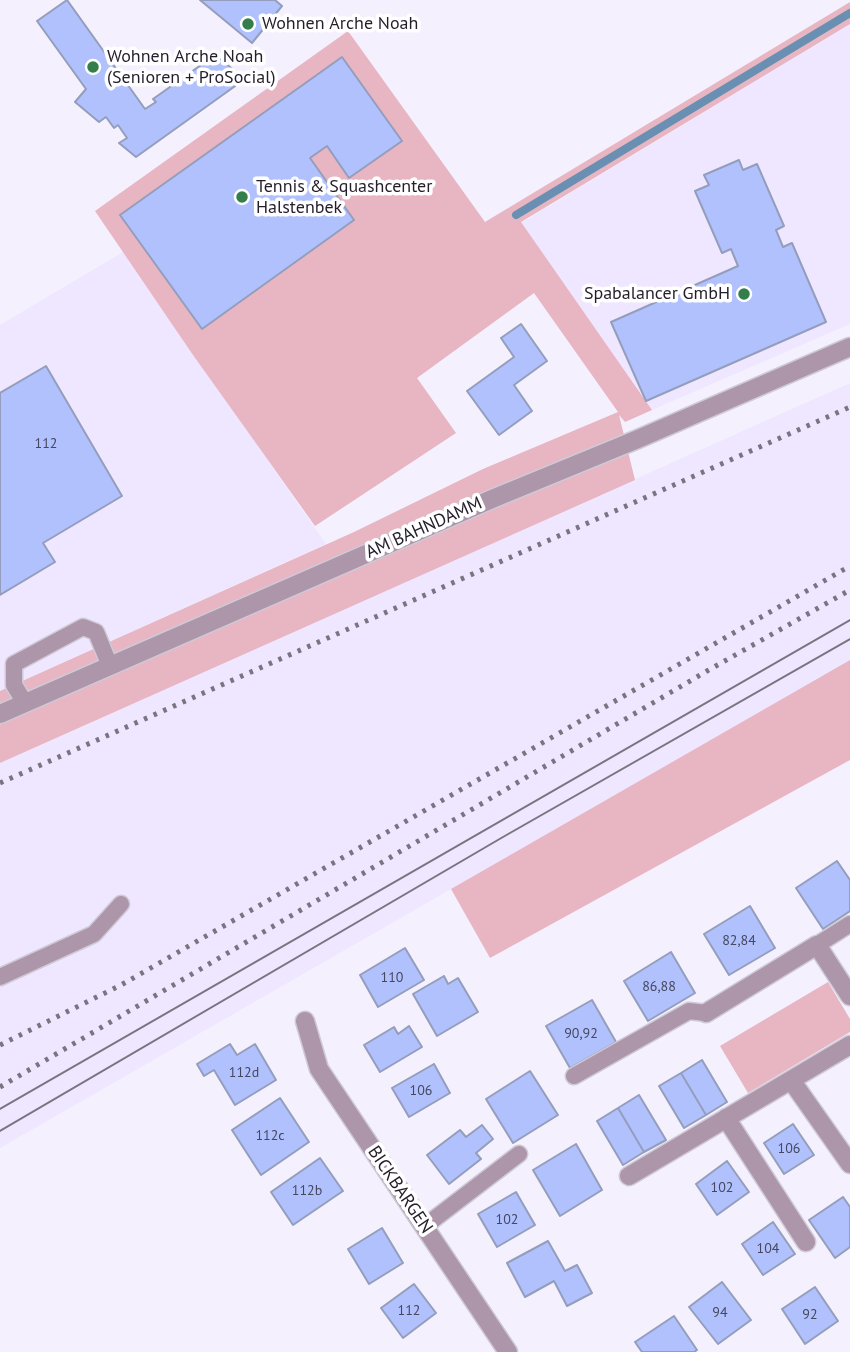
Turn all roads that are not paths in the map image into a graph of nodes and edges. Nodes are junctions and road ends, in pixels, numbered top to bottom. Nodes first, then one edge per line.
1 (850, 347) edge
2 (110, 666) junction
3 (25, 703) junction
4 (0, 714) edge
5 (121, 904) dead end
6 (850, 924) edge
7 (817, 945) junction
8 (0, 977) edge
9 (850, 996) edge
10 (706, 1013) joint
11 (305, 1021) dead end
12 (850, 1045) edge
13 (574, 1076) dead end
14 (791, 1080) junction
15 (726, 1118) junction
16 (519, 1154) dead end
17 (850, 1164) edge
18 (629, 1176) dead end
19 (425, 1226) junction
20 (806, 1242) dead end
21 (508, 1352) edge

1 - 2 street, AM BAHNDAMM
2 - 3 street, AM BAHNDAMM
2 - 3 lane
3 - 4 street, AM BAHNDAMM
5 - 8 lane
6 - 7 lane
7 - 9 street
7 - 10 street
10 - 13 lane
11 - 19 street, BICKBARGEN
12 - 14 street
14 - 15 street
14 - 17 street
15 - 18 street
15 - 20 street
16 - 19 lane
19 - 21 street, BICKBARGEN

